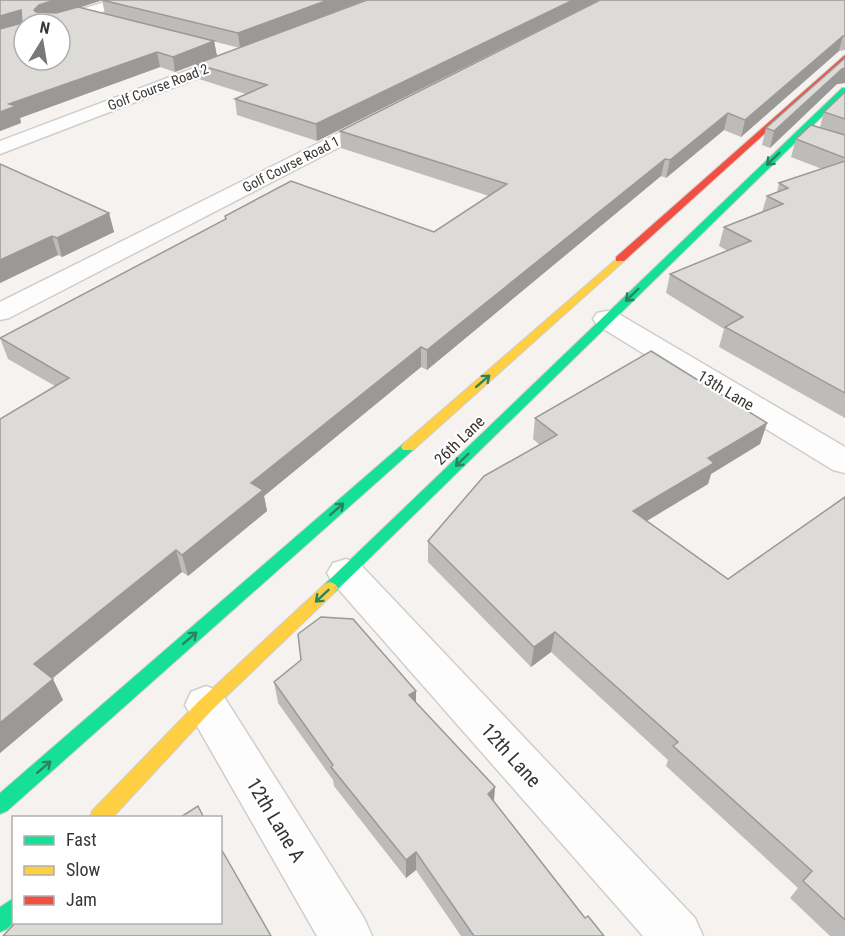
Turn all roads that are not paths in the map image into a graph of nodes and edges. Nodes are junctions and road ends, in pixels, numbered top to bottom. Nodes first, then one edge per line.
1 (126, 0) edge
2 (81, 14) junction
3 (72, 17) edge
4 (115, 23) edge
5 (218, 49) edge
6 (845, 57) edge
7 (845, 90) edge
8 (403, 107) edge
9 (802, 131) junction
10 (824, 139) edge
11 (0, 148) edge
12 (0, 312) edge
13 (607, 319) junction
14 (845, 462) edge
15 (346, 573) junction
16 (206, 705) junction
17 (0, 806) edge
18 (101, 816) edge
19 (12, 910) edge
20 (0, 922) edge
21 (346, 936) edge
22 (677, 936) edge

1 - 2 street
2 - 3 street
2 - 4 street
5 - 11 street, Golf Course Road 2
17 -> 6 street
7 - 9 street, 26th Lane
8 - 12 street, Golf Course Road 1
9 - 10 street
9 -> 13 street, 26th Lane
13 - 14 street, 13th Lane
13 -> 15 street, 26th Lane
15 -> 16 street, 26th Lane
15 - 22 street, 12th Lane
16 - 18 street, 26th Lane
16 - 21 street, 12th Lane A
19 - 20 street

